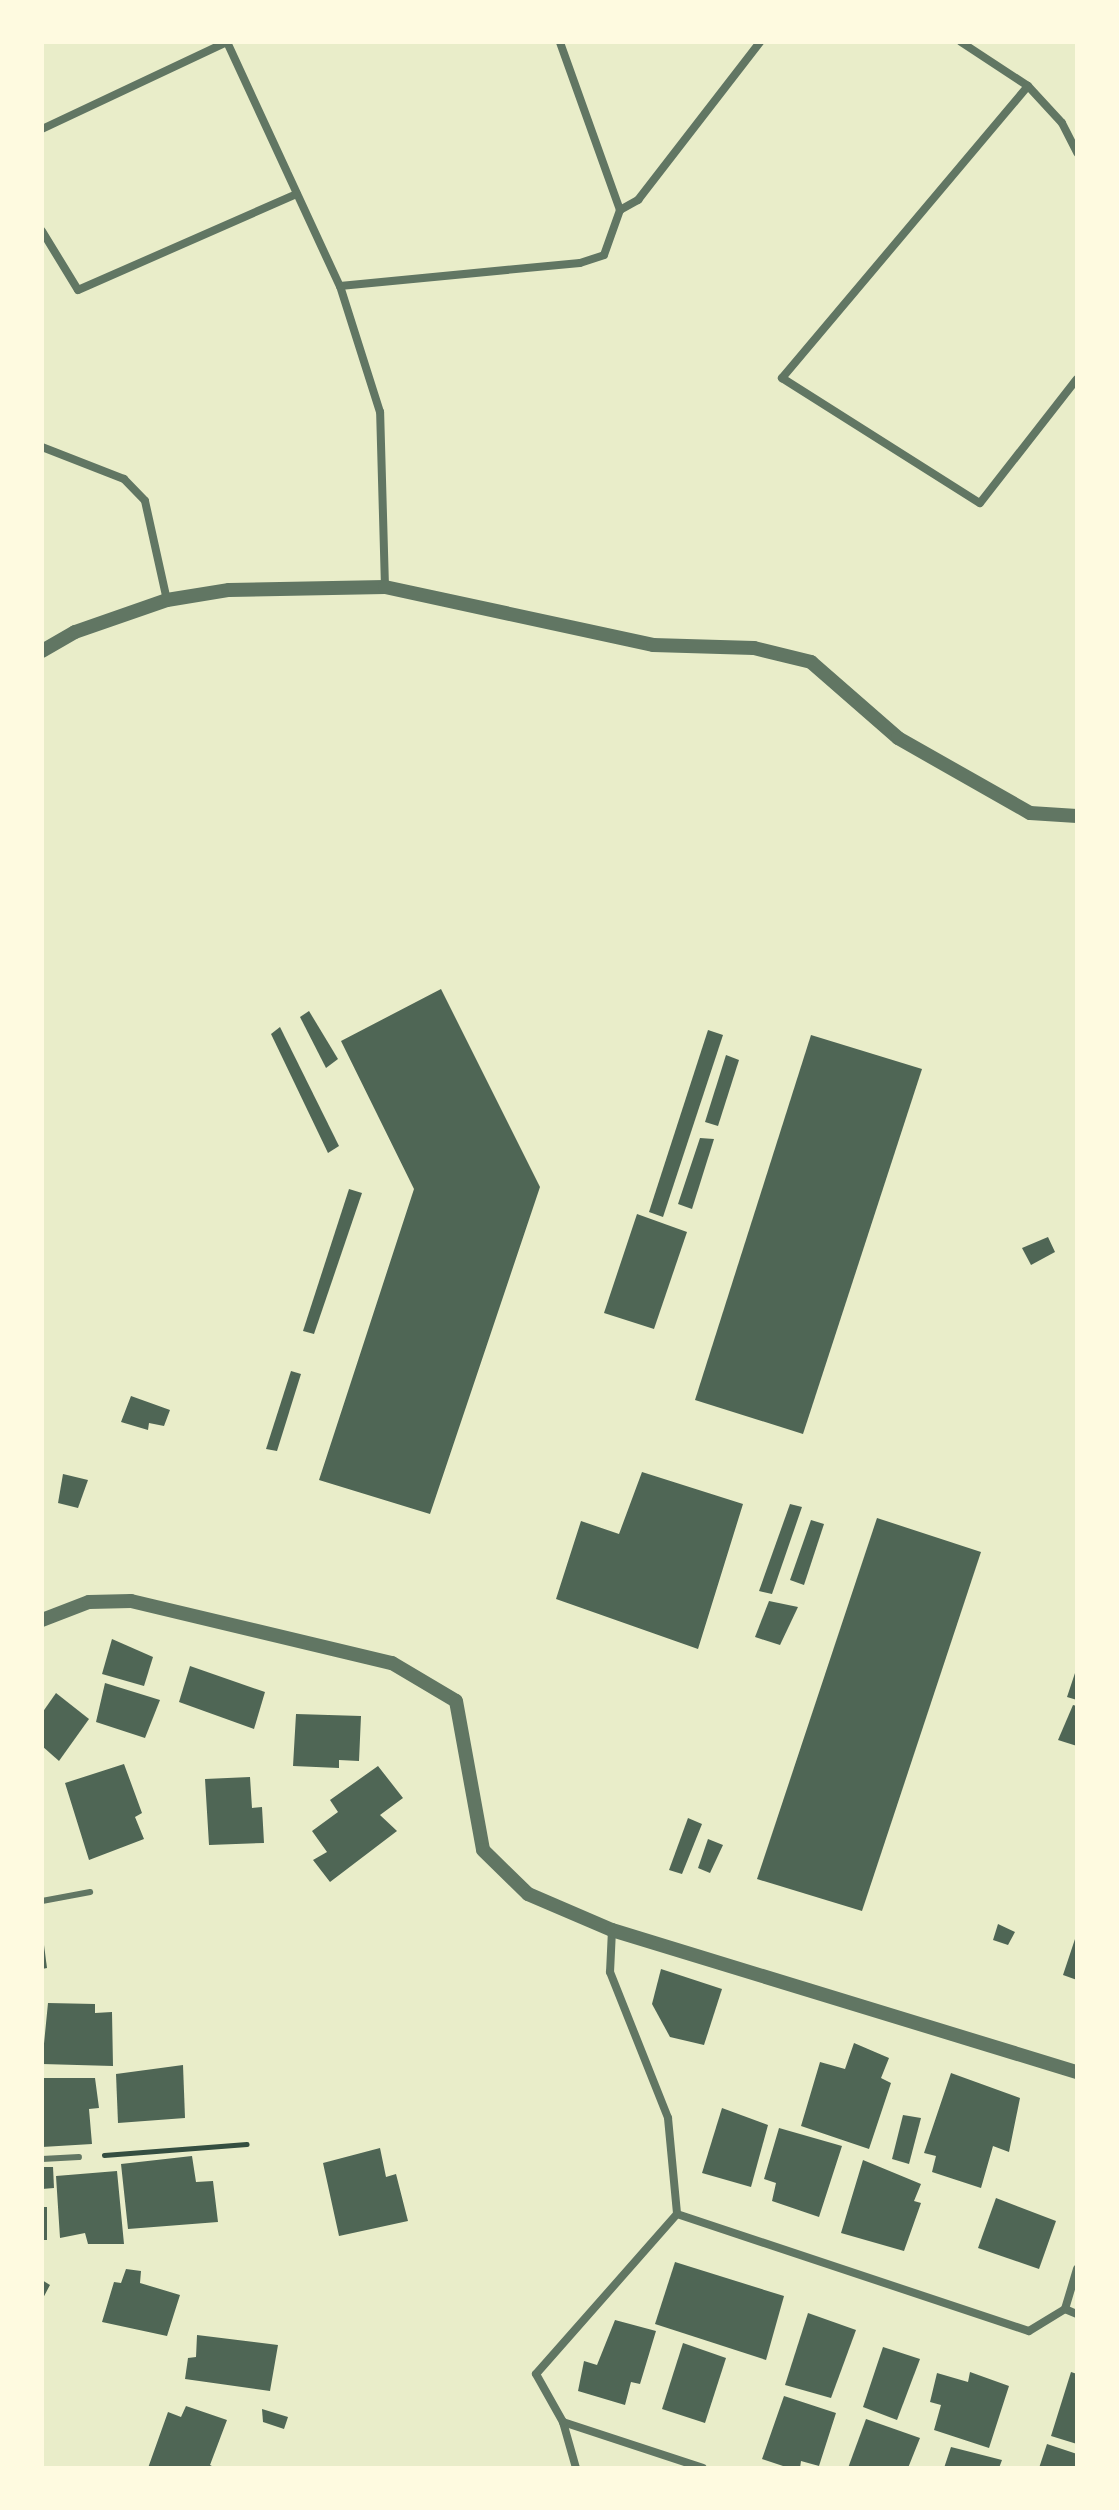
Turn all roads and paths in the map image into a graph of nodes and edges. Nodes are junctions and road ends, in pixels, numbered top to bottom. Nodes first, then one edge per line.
1 (560, 42) edge
2 (760, 42) edge
3 (961, 42) edge
4 (1028, 86) junction
5 (42, 129) edge
6 (1077, 153) edge
7 (297, 194) junction
8 (620, 210) junction
9 (42, 231) edge
10 (340, 286) junction
11 (1077, 379) edge
12 (42, 447) edge
13 (385, 587) junction
14 (167, 600) junction
15 (42, 651) edge
16 (1077, 816) edge
17 (42, 1620) edge
18 (90, 1892) dead end
19 (42, 1901) edge
20 (612, 1930) junction
21 (1077, 2072) edge
22 (247, 2144) dead end
23 (79, 2157) joint
24 (42, 2159) edge
25 (677, 2214) junction
26 (1077, 2269) edge
27 (1065, 2309) junction
28 (1077, 2314) edge
29 (563, 2422) junction
30 (576, 2468) edge
31 (703, 2468) edge

1 - 8 street
2 - 8 street
3 - 4 street
4 - 6 street
4 - 11 street
5 - 7 street
7 - 9 street
7 - 10 street
8 - 10 street
10 - 13 street
12 - 14 street
13 - 14 street
13 - 16 street
14 - 15 street
17 - 20 street
18 - 19 lane
20 - 21 street
20 - 25 street
22 - 23 path
23 - 24 lane
25 - 27 street
25 - 29 street
26 - 27 street
27 - 28 street
29 - 30 street
29 - 31 street

